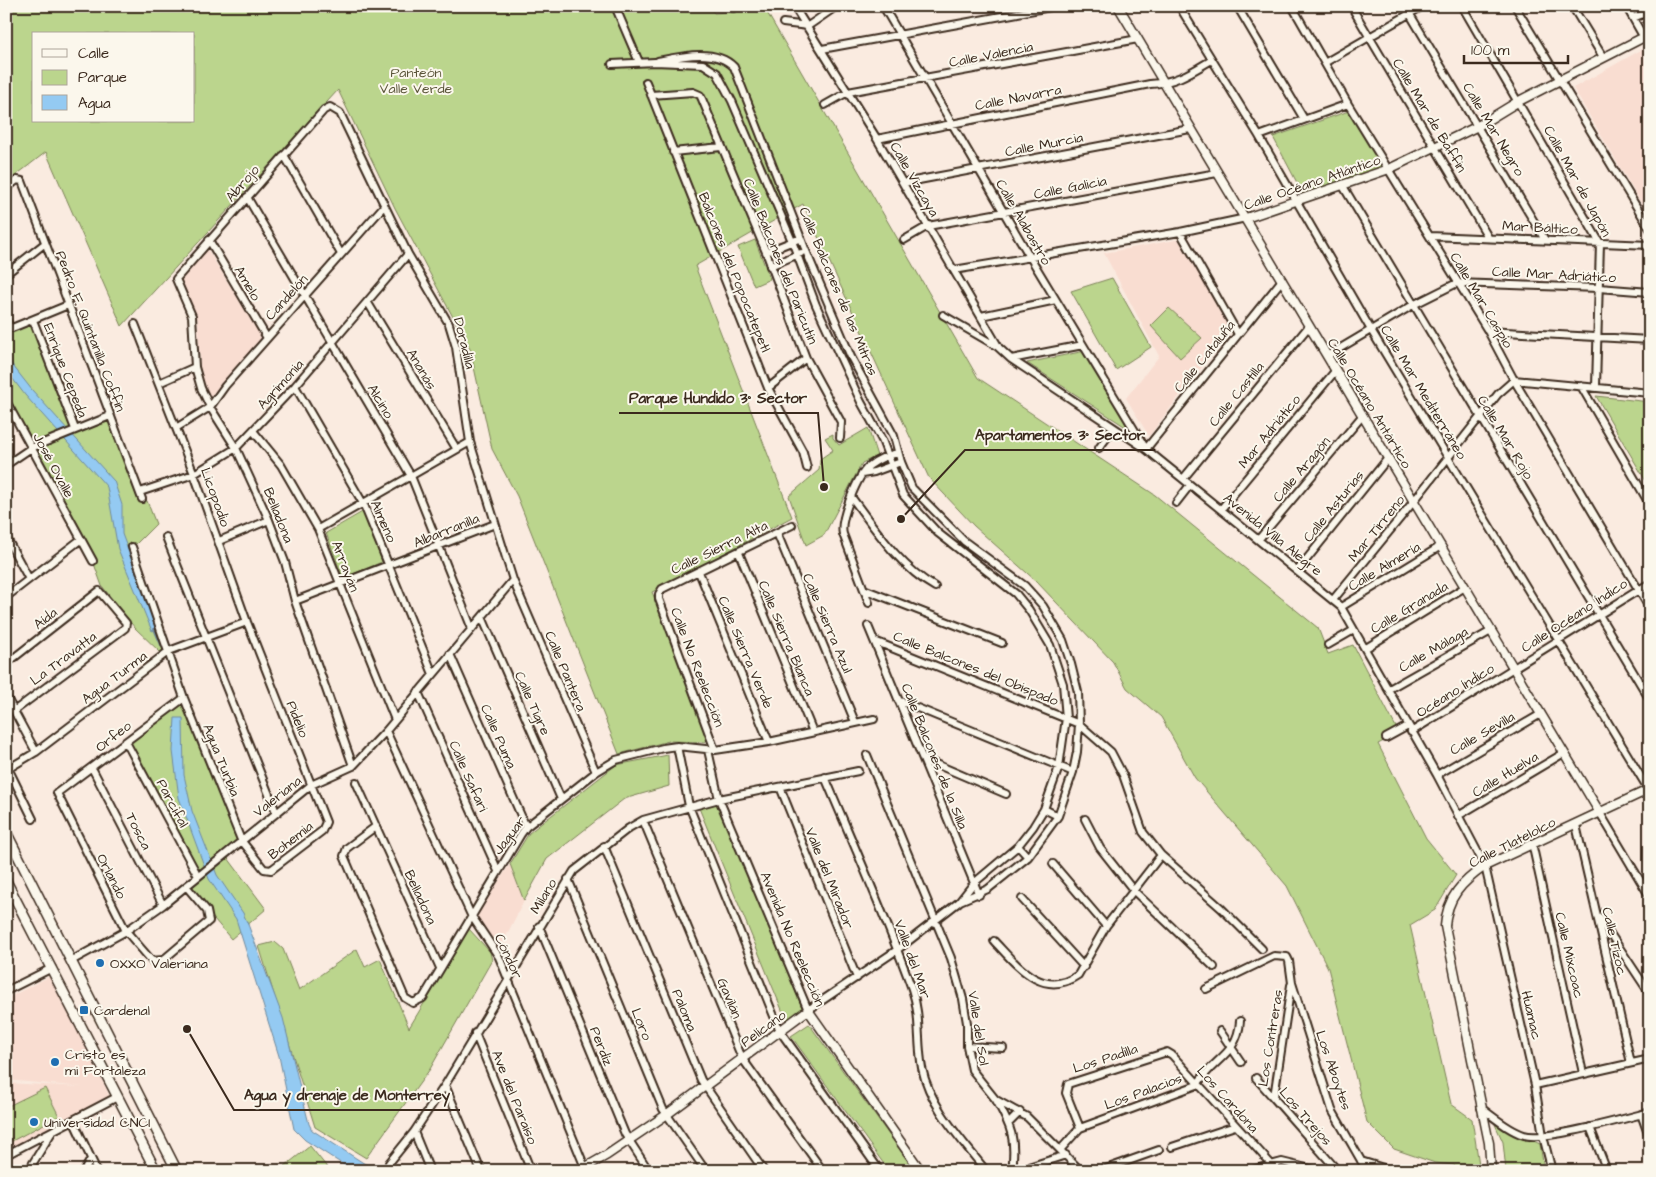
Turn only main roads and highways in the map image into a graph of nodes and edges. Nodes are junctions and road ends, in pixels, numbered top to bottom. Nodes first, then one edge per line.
1 (6, 832) edge
2 (6, 881) edge
3 (156, 1171) edge
4 (177, 1171) edge

1 - 4 main road
2 - 3 main road

